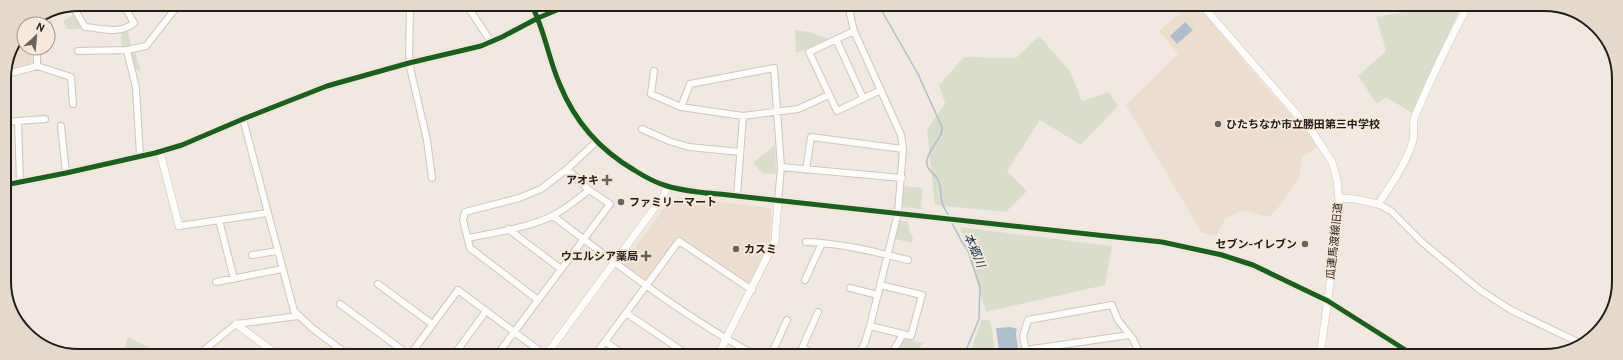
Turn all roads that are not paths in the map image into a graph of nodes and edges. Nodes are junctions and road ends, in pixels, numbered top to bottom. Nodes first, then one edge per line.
1 (76, 11) edge
2 (127, 11) edge
3 (174, 11) edge
4 (410, 11) edge
5 (471, 11) edge
6 (534, 11) edge
7 (554, 11) edge
8 (849, 11) edge
9 (1207, 11) edge
10 (1465, 11) edge
11 (538, 18) junction
12 (854, 31) junction
13 (836, 40) junction
14 (491, 42) junction
15 (127, 50) junction
16 (78, 52) dead end
17 (37, 56) edge
18 (409, 63) junction
19 (37, 66) junction
20 (654, 71) dead end
21 (11, 73) edge
22 (881, 90) junction
23 (829, 95) junction
24 (863, 98) junction
25 (73, 104) dead end
26 (681, 107) junction
27 (777, 111) junction
28 (743, 116) junction
29 (45, 119) dead end
30 (243, 119) junction
31 (18, 121) junction
32 (11, 122) edge
33 (61, 126) dead end
34 (642, 129) dead end
35 (596, 142) junction
36 (903, 149) junction
37 (160, 152) junction
38 (740, 152) junction
39 (140, 156) junction
40 (781, 167) junction
41 (567, 169) junction
42 (806, 170) junction
43 (66, 173) junction
44 (432, 178) dead end
45 (902, 178) junction
46 (20, 182) junction
47 (11, 183) edge
48 (667, 186) junction
49 (589, 190) junction
50 (737, 196) junction
51 (1339, 198) junction
52 (778, 201) junction
53 (1378, 204) junction
54 (267, 212) junction
55 (898, 213) junction
56 (553, 216) junction
57 (218, 220) junction
58 (179, 226) joint
59 (508, 229) junction
60 (468, 238) junction
61 (584, 239) junction
62 (806, 242) dead end
63 (822, 243) junction
64 (277, 250) junction
65 (252, 255) dead end
66 (888, 255) junction
67 (908, 260) dead end
68 (615, 263) junction
69 (282, 269) junction
70 (561, 269) junction
71 (234, 279) junction
72 (805, 280) dead end
73 (216, 282) dead end
74 (378, 284) dead end
75 (880, 285) junction
76 (646, 286) junction
77 (850, 288) dead end
78 (752, 290) junction
79 (878, 295) junction
80 (538, 300) junction
81 (1328, 301) junction
82 (340, 304) dead end
83 (486, 311) junction
84 (818, 312) dead end
85 (626, 313) junction
86 (298, 316) junction
87 (787, 320) dead end
88 (236, 324) junction
89 (432, 324) junction
90 (870, 326) junction
91 (515, 332) junction
92 (903, 334) junction
93 (1129, 335) junction
94 (727, 340) junction
95 (1576, 341) edge
96 (606, 342) junction
97 (1044, 348) joint
98 (205, 349) edge
99 (270, 349) edge
100 (340, 349) edge
101 (402, 349) edge
102 (414, 349) edge
103 (458, 349) edge
104 (502, 349) edge
105 (538, 349) edge
106 (550, 349) edge
107 (601, 349) edge
108 (616, 349) edge
109 (679, 349) edge
110 (722, 349) edge
111 (744, 349) edge
112 (774, 349) edge
113 (804, 349) edge
114 (862, 349) edge
115 (894, 349) edge
116 (1026, 349) edge
117 (1035, 349) edge
118 (1137, 349) edge
119 (1321, 349) edge
120 (1404, 349) edge

1 - 2 street
3 - 15 street
4 - 18 street
5 - 14 street
6 - 11 street
7 - 11 street
8 - 12 street
9 - 51 street, 瓜連馬渡線旧道
10 - 53 street
11 - 14 street
11 - 35 street
12 - 13 street
12 - 22 street
13 - 23 street
13 - 24 street
14 - 18 street
15 - 16 street
15 - 39 street
17 - 19 street
18 - 30 street
18 - 44 street
19 - 21 street
19 - 25 street
20 - 26 street
22 - 24 street
22 - 36 street
23 - 24 street
23 - 27 street
26 - 27 street
26 - 28 street
27 - 28 street
27 - 40 street
28 - 38 street
29 - 31 street
30 - 37 street
30 - 54 street
31 - 32 street
31 - 46 street
33 - 43 street
34 - 38 street
35 - 41 street
35 - 48 street
36 - 42 street
36 - 45 street
37 - 39 street
37 - 58 street
38 - 50 street
39 - 43 street
40 - 42 street
40 - 52 street
41 - 49 street
41 - 60 street
42 - 45 street
43 - 46 street
45 - 55 street
46 - 47 street
48 - 50 street
48 - 68 street
49 - 56 street
49 - 61 street
50 - 52 street
51 - 53 street
51 - 81 street, 瓜連馬渡線旧道
52 - 55 street
52 - 78 street
53 - 95 street
54 - 57 street
54 - 64 street
55 - 66 street
55 - 81 street
56 - 59 street
56 - 61 street
57 - 58 street
57 - 71 street
59 - 60 street
59 - 70 street
60 - 80 street
61 - 68 street
61 - 70 street
62 - 63 street
63 - 66 street
63 - 72 street
64 - 65 street
64 - 69 street
66 - 67 street
66 - 75 street
68 - 76 street
68 - 106 street
69 - 71 street
69 - 86 street
70 - 80 street
71 - 73 street
74 - 89 street
75 - 79 street
75 - 92 street
76 - 78 street
76 - 85 street
76 - 94 street
77 - 79 street
78 - 94 street
79 - 90 street
80 - 91 street
81 - 119 street, 瓜連馬渡線旧道
81 - 120 street
82 - 101 street
83 - 89 street
83 - 91 street
83 - 103 street
84 - 113 street
85 - 96 street
85 - 109 street
86 - 88 street
86 - 100 street
87 - 112 street
88 - 98 street
88 - 99 street
89 - 102 street
90 - 92 street
90 - 114 street
91 - 104 street
91 - 105 street
92 - 115 street
93 - 97 street
93 - 116 street
93 - 118 street
94 - 110 street
94 - 111 street
96 - 107 street
96 - 108 street
97 - 117 street

